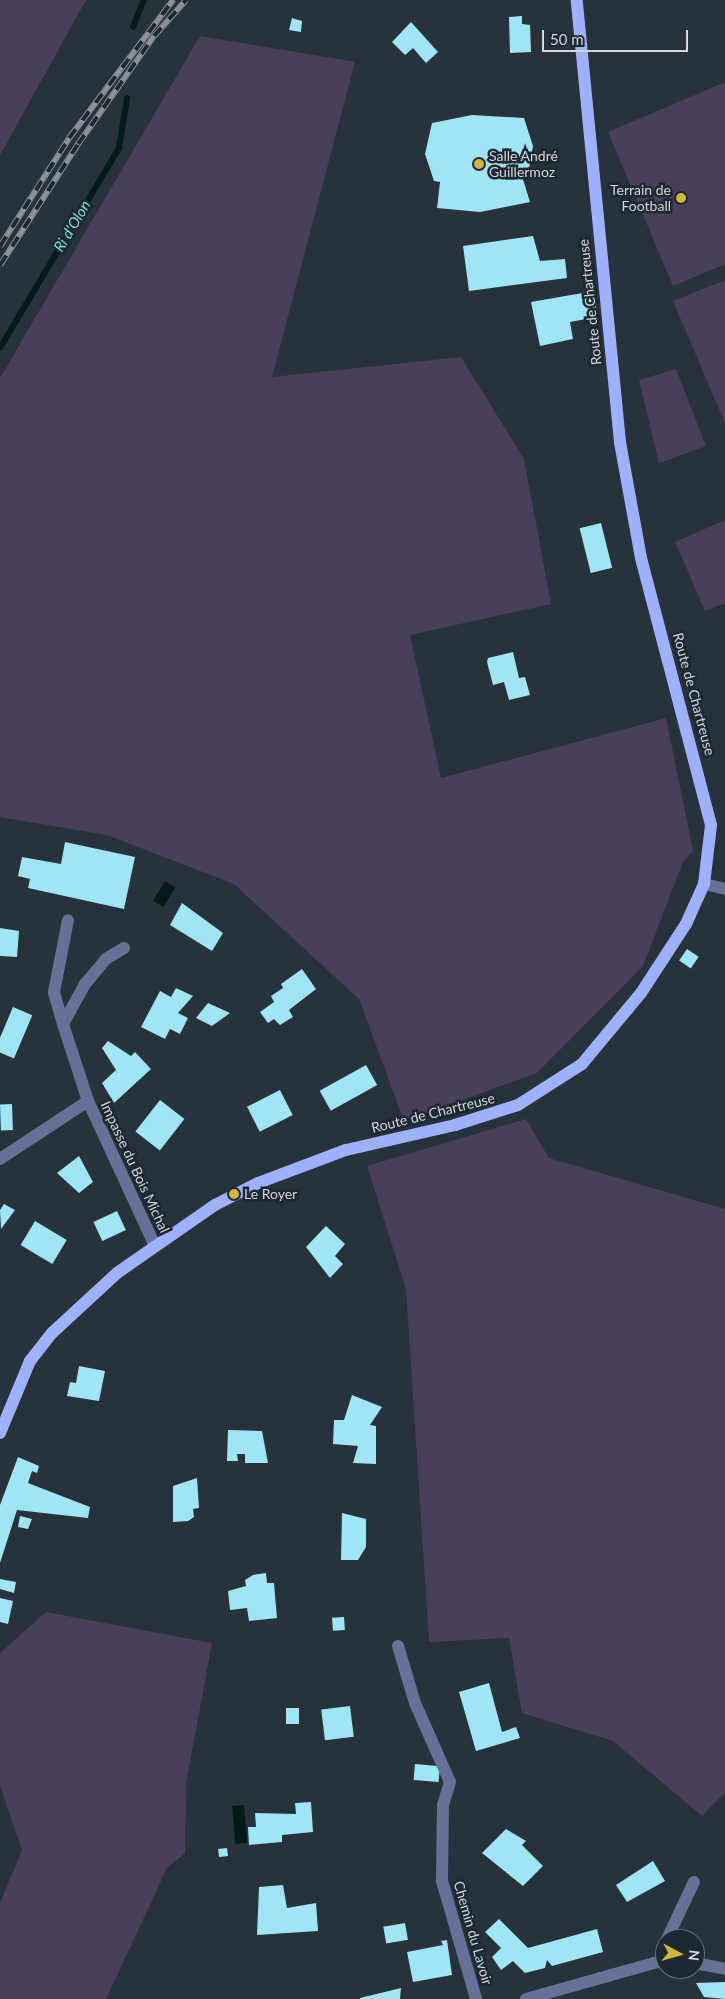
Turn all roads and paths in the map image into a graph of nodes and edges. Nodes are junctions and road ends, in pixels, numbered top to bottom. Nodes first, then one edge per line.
1 (577, 0) edge
2 (704, 884) junction
3 (725, 889) edge
4 (68, 920) dead end
5 (124, 948) dead end
6 (63, 1024) junction
7 (88, 1101) junction
8 (0, 1159) edge
9 (155, 1246) junction
10 (0, 1433) edge
11 (398, 1646) dead end
12 (694, 1882) dead end
13 (672, 1929) edge
14 (655, 1962) edge
15 (705, 1965) edge
16 (725, 1969) edge
17 (476, 1999) edge
18 (526, 1999) edge

1 - 2 main road, Route de Chartreuse
2 - 3 street
2 - 9 main road, Route de Chartreuse
4 - 6 street, Impasse du Bois Michal
5 - 6 street
6 - 7 street, Impasse du Bois Michal
7 - 8 street, Impasse du Bois Michal
7 - 9 street, Impasse du Bois Michal
9 - 10 main road, Route de Chartreuse
11 - 17 street, Chemin du Lavoir
12 - 13 street
14 - 18 street
15 - 16 street

